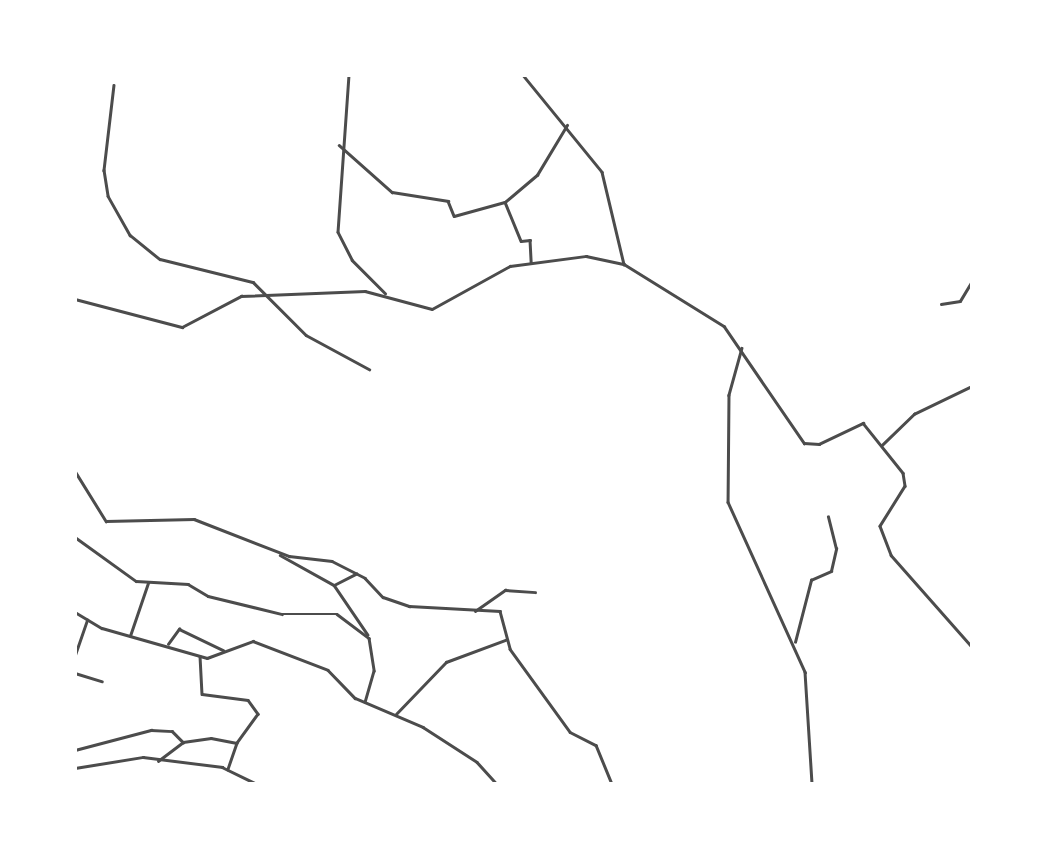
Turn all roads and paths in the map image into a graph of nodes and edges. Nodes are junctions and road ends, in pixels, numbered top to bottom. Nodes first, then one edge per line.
1 (349, 75) edge
2 (523, 75) edge
3 (114, 85) dead end
4 (567, 125) junction
5 (340, 145) junction
6 (505, 202) junction
7 (531, 262) junction
8 (624, 264) junction
9 (972, 281) edge
10 (267, 293) junction
11 (385, 293) junction
12 (75, 299) edge
13 (942, 304) dead end
14 (742, 348) junction
15 (369, 369) dead end
16 (972, 386) edge
17 (882, 445) junction
18 (75, 471) edge
19 (828, 517) dead end
20 (75, 537) edge
21 (278, 553) junction
22 (356, 574) junction
23 (148, 583) junction
24 (334, 585) junction
25 (536, 592) dead end
26 (475, 611) junction
27 (75, 612) edge
28 (87, 620) junction
29 (130, 636) junction
30 (369, 638) junction
31 (507, 640) junction
32 (168, 644) junction
33 (794, 644) junction
34 (972, 647) edge
35 (223, 650) junction
36 (75, 655) edge
37 (200, 656) junction
38 (75, 673) edge
39 (102, 681) dead end
40 (365, 702) junction
41 (396, 714) junction
42 (183, 741) junction
43 (237, 743) junction
44 (75, 750) edge
45 (158, 761) junction
46 (75, 768) edge
47 (228, 769) junction
48 (257, 784) edge
49 (496, 784) edge
50 (612, 784) edge
51 (812, 784) edge

1 - 5 street
2 - 4 street
3 - 10 street
4 - 6 street
4 - 8 street
5 - 6 street
5 - 11 street
6 - 7 street
7 - 8 street
7 - 11 street
8 - 14 street
9 - 13 street
10 - 11 street
10 - 12 street
10 - 15 street
14 - 17 street
14 - 33 street
16 - 17 street
17 - 34 street
18 - 21 street
19 - 33 street
20 - 23 street
21 - 22 street
21 - 24 street
22 - 24 street
22 - 26 street
23 - 29 street
23 - 30 street
24 - 30 street
25 - 26 street
26 - 31 street
27 - 28 street
28 - 29 street
28 - 36 street
29 - 32 street
30 - 40 street
31 - 41 street
31 - 50 street
32 - 35 street
32 - 37 street
33 - 51 street
35 - 37 street
35 - 40 street
37 - 43 street
38 - 39 street
40 - 41 street
41 - 49 street
42 - 43 street
42 - 44 street
42 - 45 street
43 - 47 street
45 - 46 street
45 - 47 street
47 - 48 street

